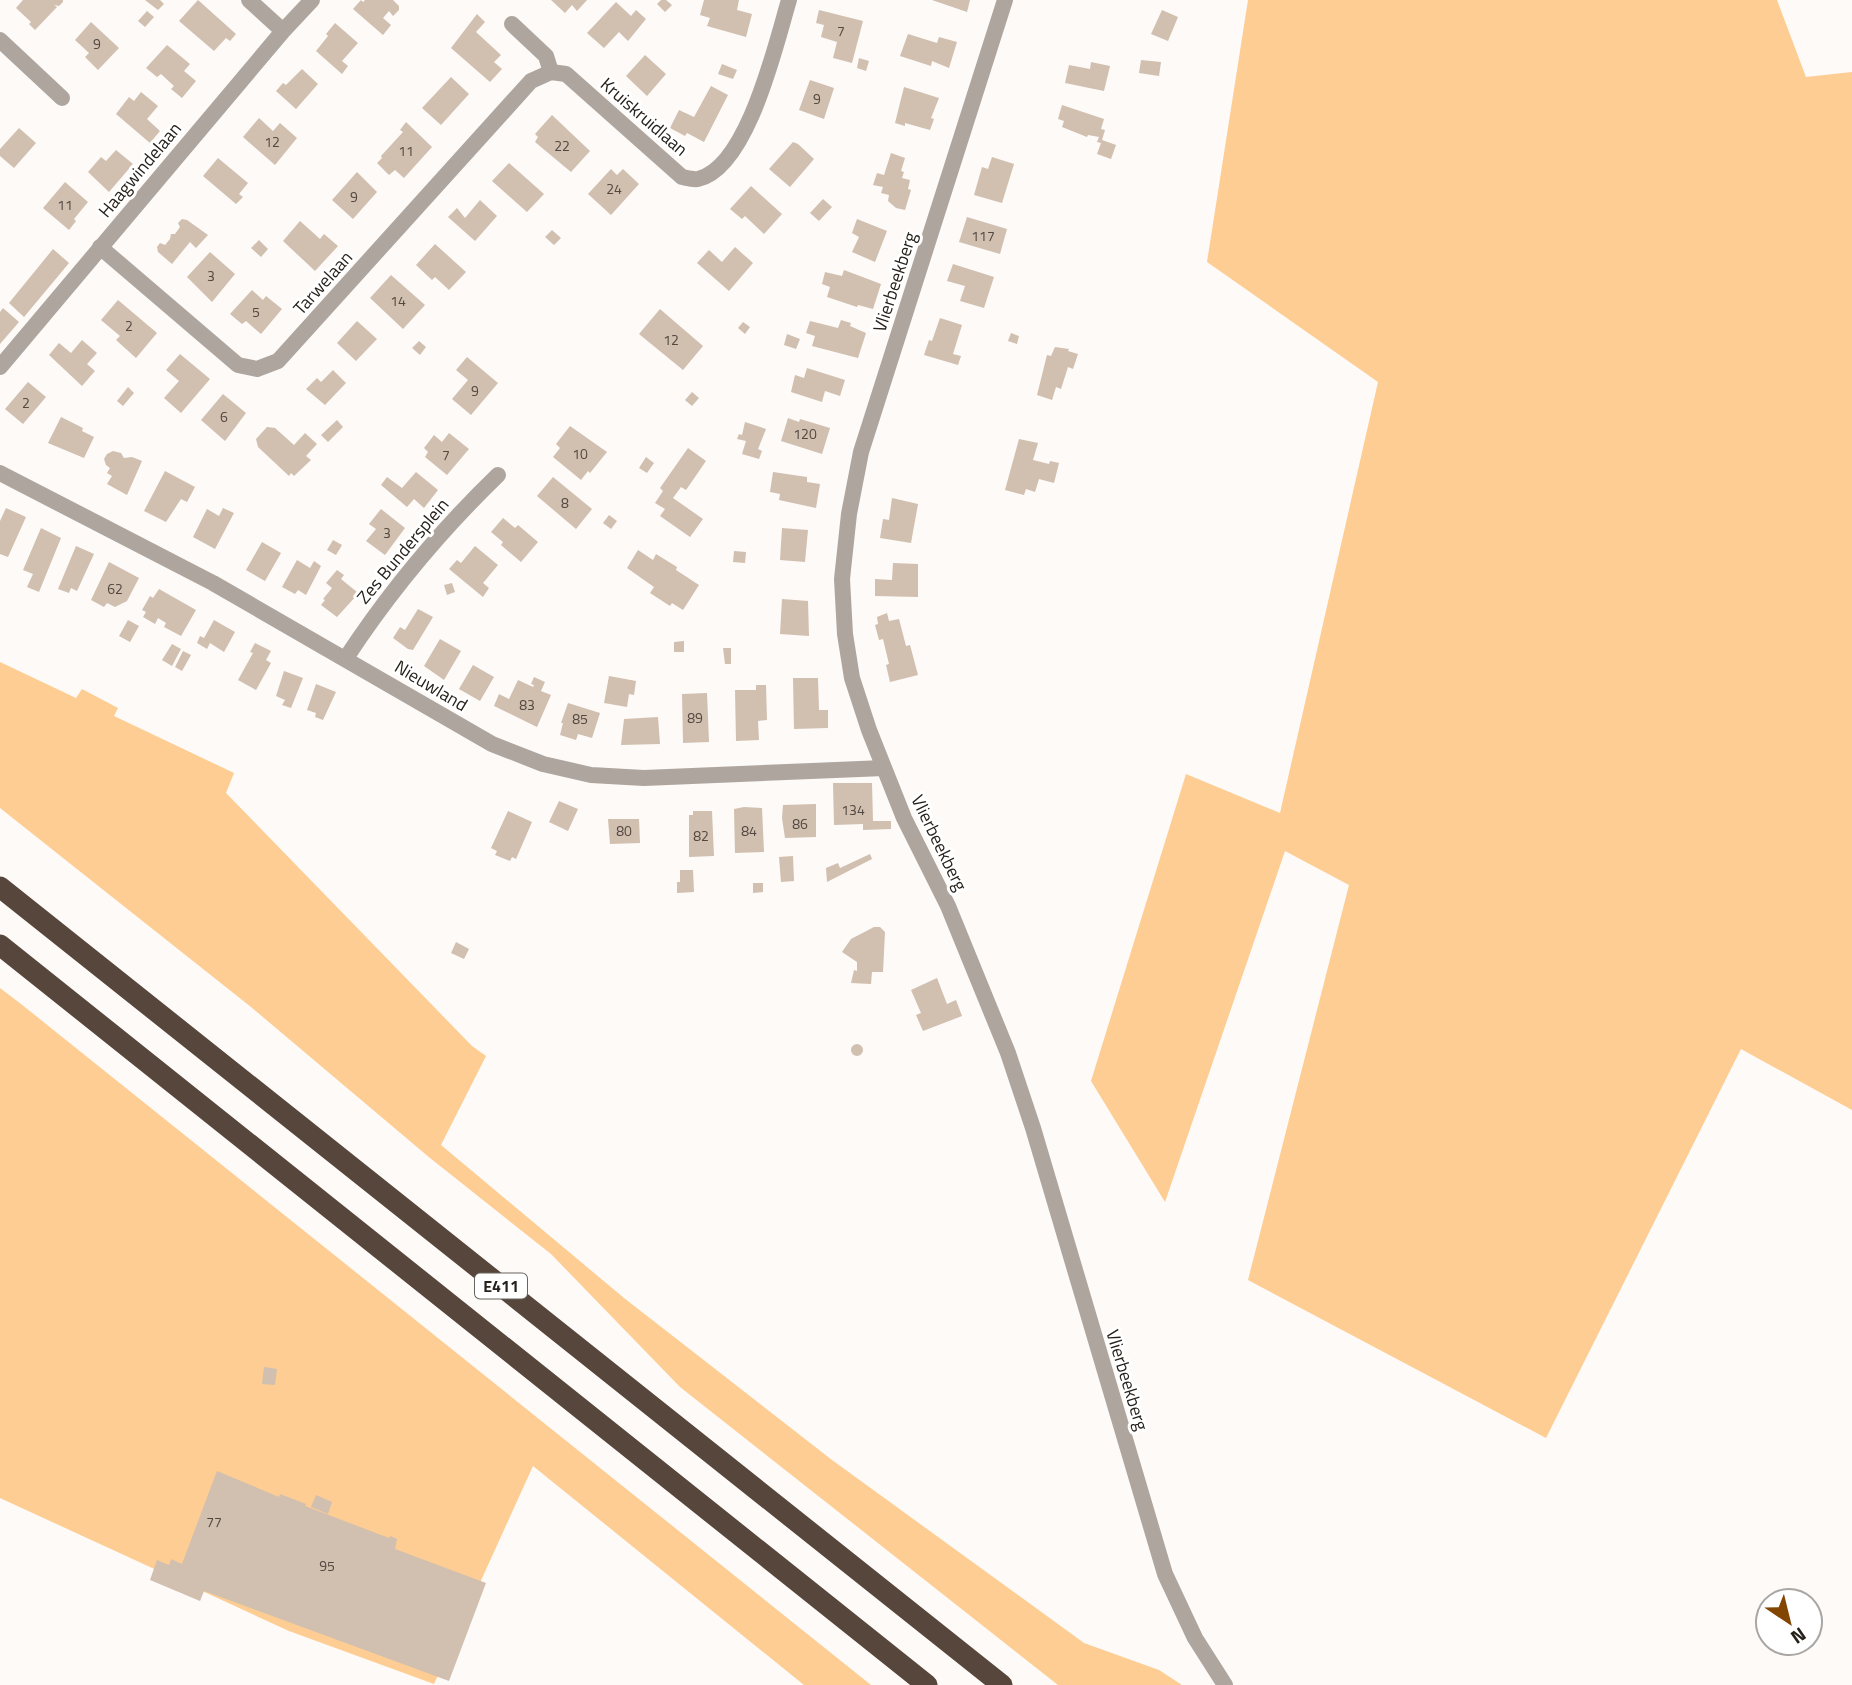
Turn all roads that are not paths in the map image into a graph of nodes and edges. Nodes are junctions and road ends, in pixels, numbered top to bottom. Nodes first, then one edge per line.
1 (249, 0) edge
2 (312, 0) edge
3 (789, 0) edge
4 (1005, 0) edge
5 (512, 24) dead end
6 (283, 31) junction
7 (0, 40) edge
8 (551, 72) junction
9 (62, 98) dead end
10 (100, 247) junction
11 (0, 367) edge
12 (0, 473) edge
13 (498, 475) dead end
14 (346, 658) junction
15 (884, 768) junction
16 (0, 887) edge
17 (0, 945) edge
18 (927, 1685) edge
19 (1002, 1685) edge
20 (1225, 1685) edge

1 - 6 street
2 - 6 street, Haagwindelaan
3 - 8 street, Kruiskruidlaan
4 - 15 street, Vlierbeekberg
5 - 8 street
6 - 10 street, Haagwindelaan
7 - 9 street
8 - 10 street, Tarwelaan
10 - 11 street, Haagwindelaan
12 - 14 street, Nieuwland
13 - 14 street, Zes Bundersplein
14 - 15 street, Nieuwland
15 - 20 street, Vlierbeekberg
16 - 19 highway, E411
17 - 18 highway, E411

